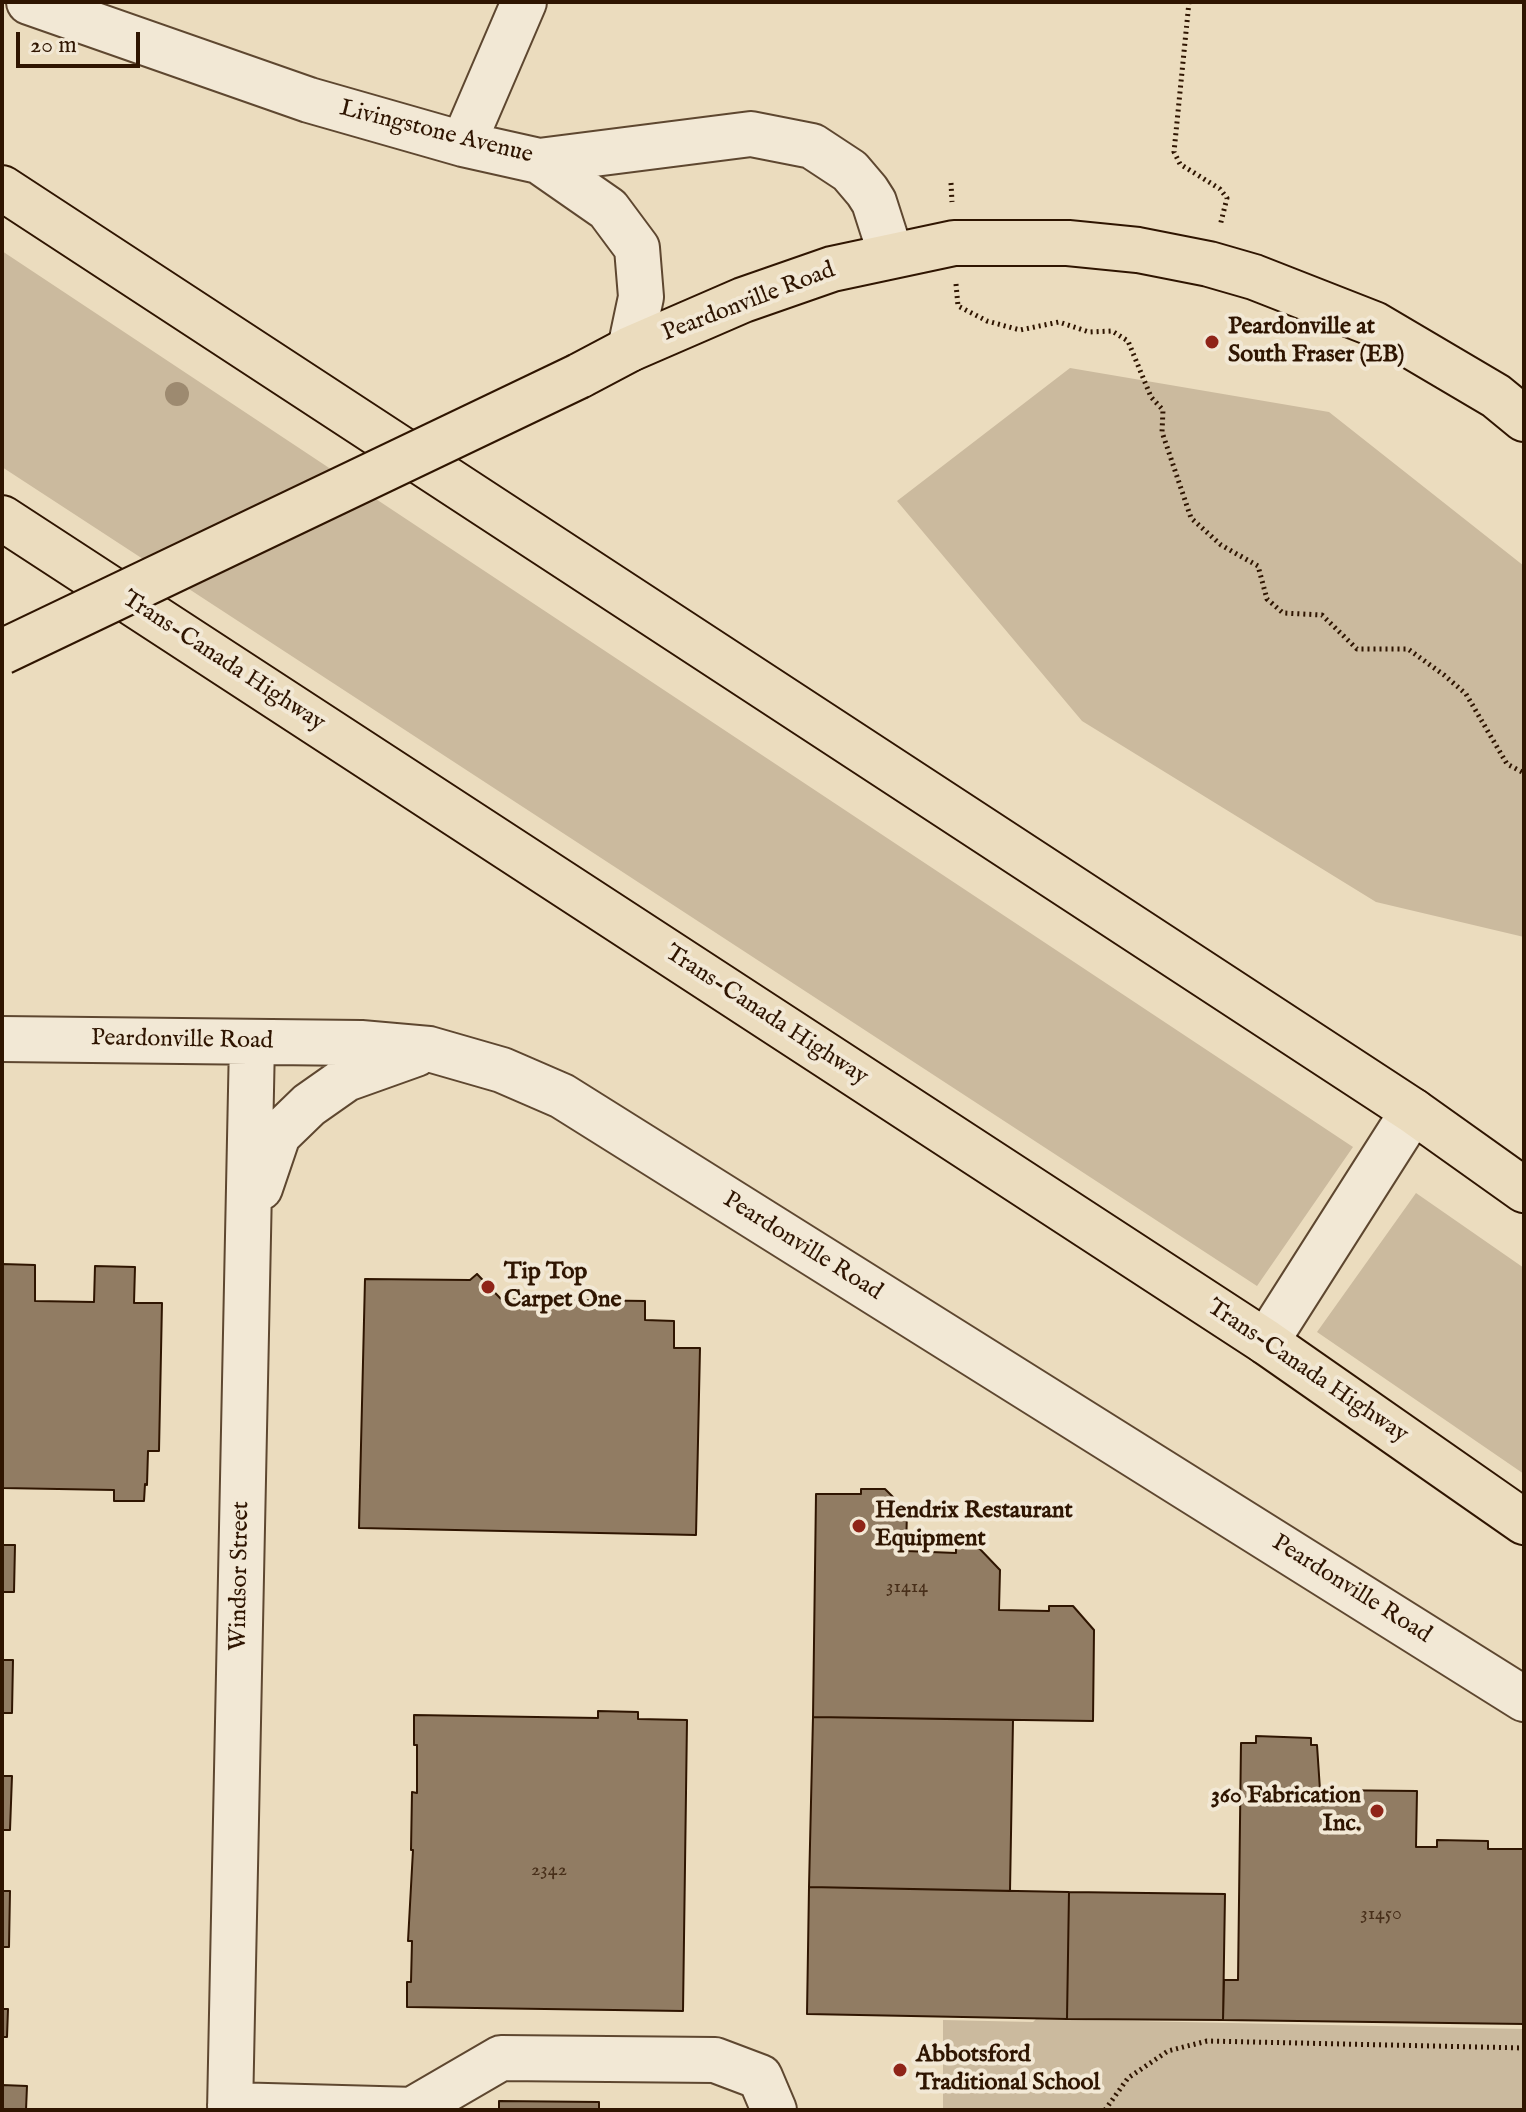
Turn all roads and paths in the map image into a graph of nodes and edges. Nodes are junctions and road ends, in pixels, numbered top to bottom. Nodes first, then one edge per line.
1 (29, 2) edge
2 (524, 2) edge
3 (1189, 2) edge
4 (463, 144) junction
5 (539, 161) junction
6 (951, 183) dead end
7 (2, 188) edge
8 (954, 243) junction
9 (891, 255) junction
10 (1209, 264) junction
11 (630, 349) junction
12 (1524, 419) edge
13 (2, 518) edge
14 (2, 652) edge
15 (1524, 773) edge
16 (2, 1039) edge
17 (252, 1042) junction
18 (429, 1049) junction
19 (1413, 1111) junction
20 (1524, 1190) edge
21 (249, 1216) junction
22 (1266, 1342) junction
23 (1524, 1522) edge
24 (1524, 1699) edge
25 (1524, 2048) edge
26 (230, 2108) edge
27 (415, 2109) edge
28 (774, 2110) edge
29 (1105, 2110) edge

1 - 4 street, Livingstone Avenue
2 - 4 street
3 - 10 path
4 - 5 street, Livingstone Avenue
5 - 9 street, Livingstone Avenue
5 - 11 street
6 - 8 path
7 - 19 main road
8 - 9 main road, Peardonville Road
8 - 10 main road, Peardonville Road
8 - 15 path
9 - 11 main road, Peardonville Road
10 - 12 main road, Peardonville Road
11 - 14 main road, Peardonville Road, bridge
13 - 22 main road, Trans-Canada Highway
16 - 17 street, Peardonville Road
17 - 18 street, Peardonville Road
17 - 21 street, Windsor Street
18 - 21 street
18 - 24 street, Peardonville Road
19 - 20 main road
19 - 22 street
21 - 26 street, Windsor Street
22 - 23 main road, Trans-Canada Highway
25 - 29 path
26 - 27 street
27 - 28 street

